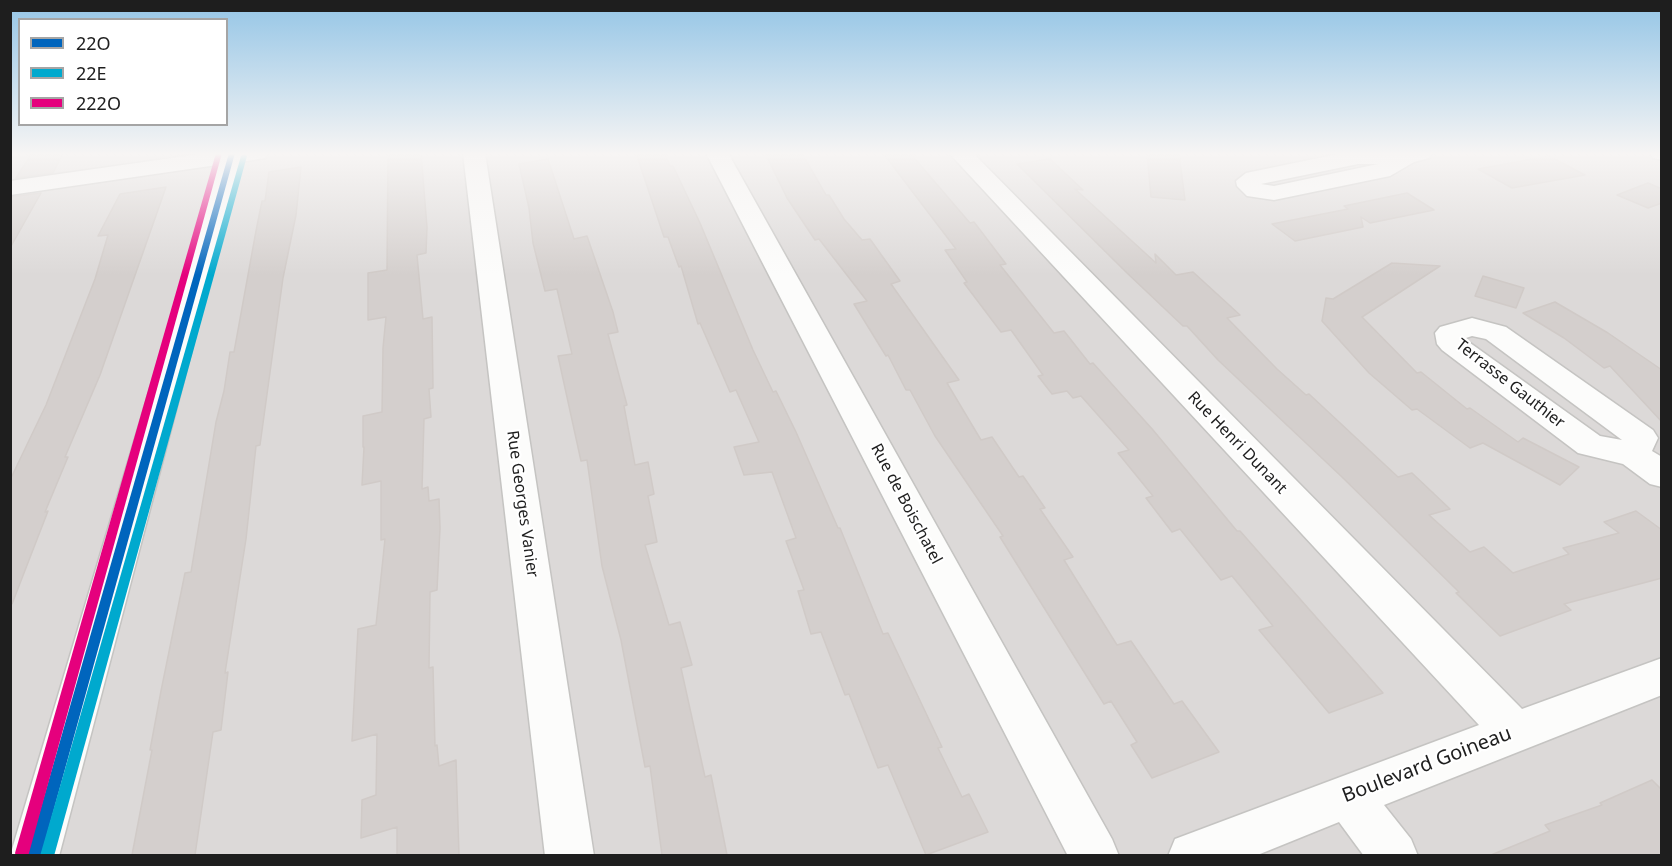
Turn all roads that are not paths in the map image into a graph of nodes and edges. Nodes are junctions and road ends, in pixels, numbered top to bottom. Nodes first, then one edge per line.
1 (228, 193) edge
2 (480, 193) edge
3 (739, 193) edge
4 (999, 193) edge
5 (1634, 454) junction
6 (1662, 475) edge
7 (1662, 676) edge
8 (1514, 732) junction
9 (1348, 796) junction
10 (34, 855) edge
11 (570, 855) edge
12 (1095, 855) edge
13 (1192, 855) edge
14 (1394, 855) edge

1 - 10 street
2 - 11 street, Rue Georges Vanier
3 - 12 street, Rue de Boischatel
4 - 8 street, Rue Henri Dunant
5 - 5 street, Terrasse Gauthier
5 - 6 street, Terrasse Gauthier
7 - 8 street, Boulevard Goineau
8 - 9 street, Boulevard Goineau
9 - 13 street, Boulevard Goineau
9 - 14 street

